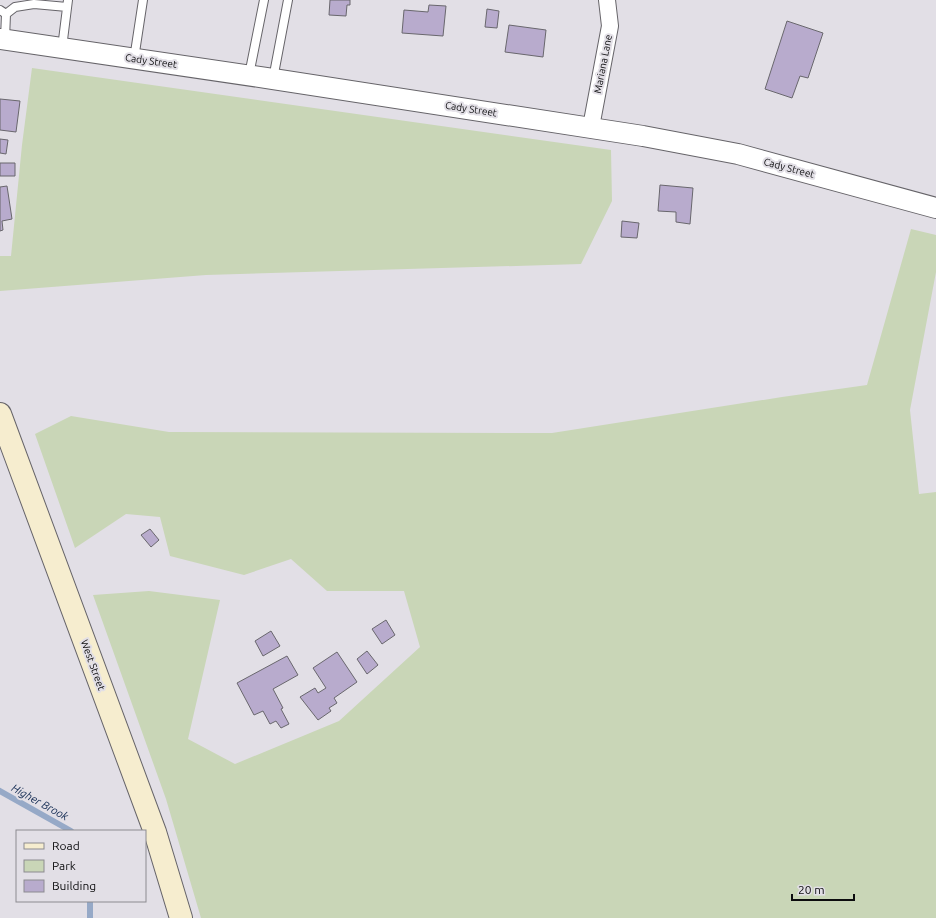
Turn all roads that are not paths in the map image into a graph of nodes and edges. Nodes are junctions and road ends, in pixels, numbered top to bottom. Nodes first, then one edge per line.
1 (143, 0) edge
2 (264, 0) edge
3 (288, 0) edge
4 (607, 0) edge
5 (68, 4) edge
6 (3, 12) edge
7 (3, 40) edge
8 (62, 48) junction
9 (134, 59) junction
10 (249, 75) junction
11 (274, 78) junction
12 (590, 127) junction
13 (936, 208) edge
14 (0, 414) edge
15 (181, 918) edge

1 - 9 lane
2 - 10 lane
3 - 11 lane
4 - 12 street, Mariana Lane
5 - 6 lane
5 - 8 lane
6 - 7 lane
7 - 8 street, Cady Street
8 - 9 street, Cady Street
9 - 10 street, Cady Street
10 - 11 street, Cady Street
11 - 12 street, Cady Street
12 - 13 street, Cady Street
14 - 15 main road, West Street

